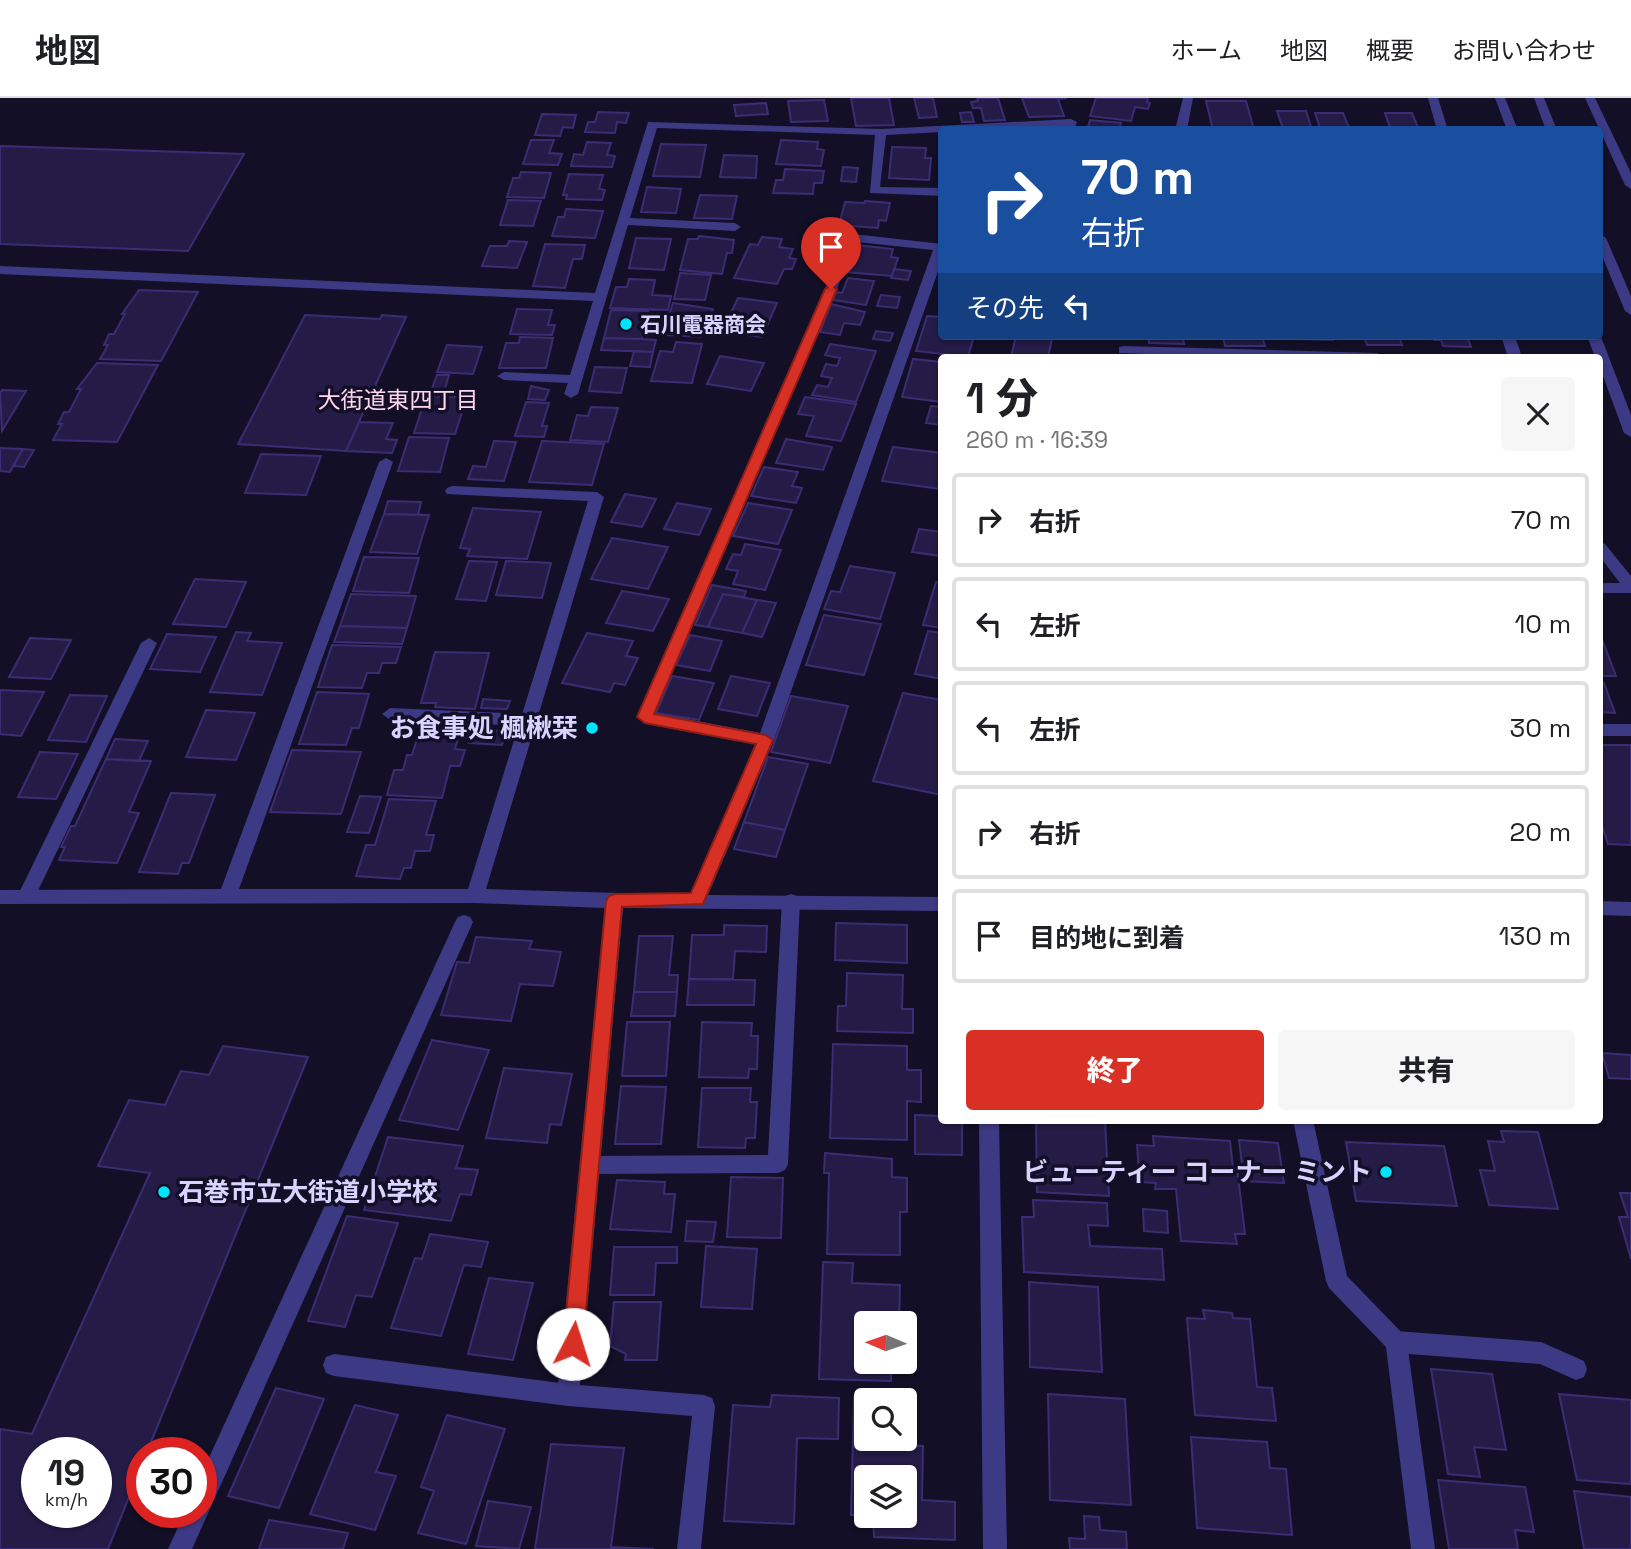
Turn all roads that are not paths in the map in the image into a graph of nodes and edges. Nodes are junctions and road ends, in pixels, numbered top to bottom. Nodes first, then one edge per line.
1 (1188, 98) edge
2 (1433, 98) edge
3 (1500, 98) edge
4 (1539, 98) edge
5 (1590, 98) edge
6 (995, 126) edge
7 (1070, 126) edge
8 (1182, 126) edge
9 (1442, 126) edge
10 (1511, 126) edge
11 (1550, 126) edge
12 (938, 129) edge
13 (881, 132) junction
14 (1630, 180) edge
15 (938, 192) edge
16 (623, 221) junction
17 (734, 227) dead end
18 (1603, 245) edge
19 (938, 247) edge
20 (938, 253) edge
21 (0, 270) edge
22 (600, 297) junction
23 (1631, 311) edge
24 (1603, 363) edge
25 (504, 376) dead end
26 (575, 379) junction
27 (571, 394) dead end
28 (1631, 433) edge
29 (386, 462) dead end
30 (452, 491) dead end
31 (1603, 551) edge
32 (1603, 588) edge
33 (1631, 588) edge
34 (149, 643) dead end
35 (390, 714) dead end
36 (529, 720) junction
37 (1603, 730) edge
38 (1631, 730) edge
39 (765, 740) junction
40 (475, 896) junction
41 (0, 897) edge
42 (26, 897) junction
43 (227, 897) junction
44 (697, 900) junction
45 (615, 901) junction
46 (791, 901) junction
47 (938, 904) edge
48 (1603, 908) edge
49 (1631, 909) edge
50 (464, 922) dead end
51 (989, 1124) edge
52 (1304, 1124) edge
53 (590, 1165) junction
54 (1396, 1342) junction
55 (334, 1365) dead end
56 (1576, 1368) dead end
57 (568, 1395) junction
58 (217, 1467) edge
59 (190, 1528) edge
60 (180, 1549) edge
61 (689, 1549) edge
62 (995, 1549) edge
63 (1423, 1549) edge

1 - 8 street
2 - 9 street
3 - 10 street
4 - 11 street
5 - 14 street
6 - 7 street
12 - 13 street
13 - 15 street
13 - 16 street
16 - 17 street
16 - 22 street
18 - 23 street
19 - 39 street
20 - 39 street
21 - 22 street
22 - 26 street
24 - 28 street
25 - 26 street
26 - 27 street
29 - 43 street
30 - 36 street
31 - 33 street
32 - 33 street
34 - 42 street
35 - 36 street
36 - 40 street
37 - 38 street
39 - 44 street
40 - 43 street
40 - 45 street
41 - 42 street
42 - 43 street
44 - 45 street
44 - 46 street
45 - 53 street
46 - 47 street
46 - 53 street
48 - 49 street
50 - 58 street
51 - 62 street
52 - 54 street
53 - 57 street
54 - 56 street
54 - 63 street
55 - 57 street
57 - 61 street
59 - 60 street

